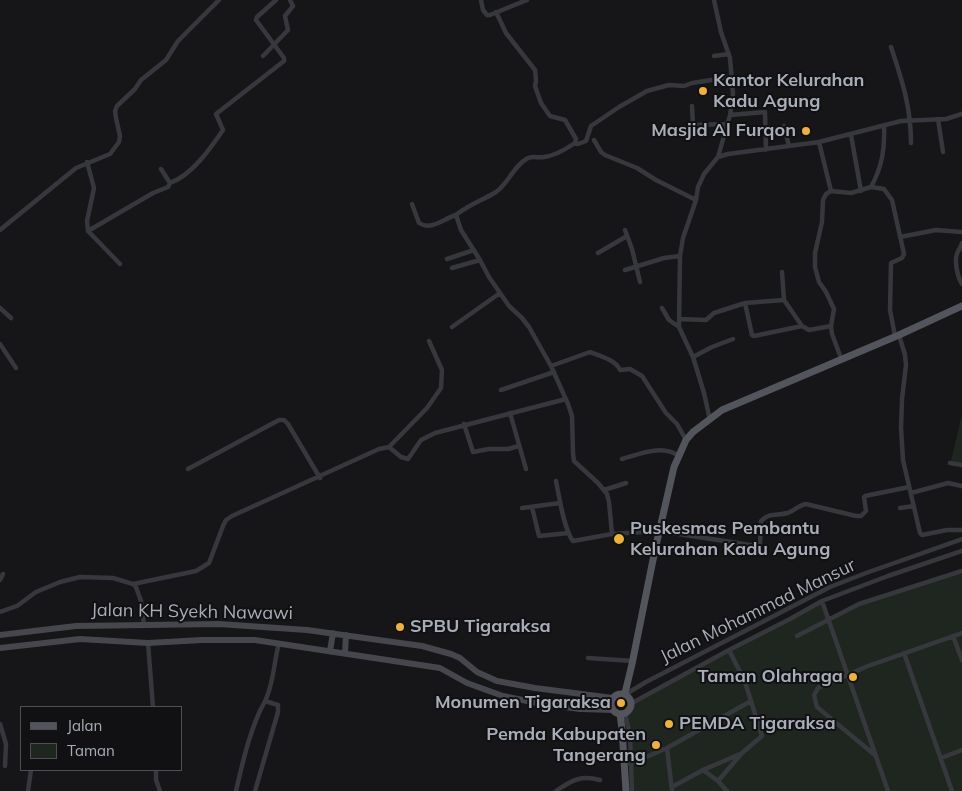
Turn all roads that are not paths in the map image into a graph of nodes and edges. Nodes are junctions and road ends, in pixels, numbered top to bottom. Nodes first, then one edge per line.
1 (219, 0) edge
2 (276, 0) edge
3 (290, 0) edge
4 (481, 0) edge
5 (527, 0) edge
6 (714, 0) edge
7 (496, 12) junction
8 (275, 45) junction
9 (891, 47) dead end
10 (729, 54) junction
11 (263, 56) dead end
12 (714, 56) dead end
13 (731, 77) junction
14 (692, 106) dead end
15 (962, 114) edge
16 (730, 115) junction
17 (938, 119) junction
18 (911, 120) junction
19 (728, 124) junction
20 (784, 126) dead end
21 (884, 126) junction
22 (851, 135) junction
23 (594, 140) dead end
24 (819, 142) junction
25 (575, 143) junction
26 (911, 143) dead end
27 (789, 146) junction
28 (766, 150) junction
29 (943, 152) dead end
30 (718, 157) junction
31 (87, 162) junction
32 (161, 169) dead end
33 (170, 183) junction
34 (871, 188) junction
35 (831, 191) junction
36 (861, 191) junction
37 (696, 200) junction
38 (412, 204) dead end
39 (456, 215) junction
40 (0, 230) edge
41 (625, 230) dead end
42 (88, 232) junction
43 (962, 232) edge
44 (627, 236) junction
45 (900, 237) junction
46 (962, 242) edge
47 (474, 250) junction
48 (598, 253) dead end
49 (680, 256) junction
50 (447, 258) dead end
51 (480, 260) junction
52 (120, 264) dead end
53 (636, 267) junction
54 (452, 268) dead end
55 (625, 270) dead end
56 (782, 272) dead end
57 (640, 282) dead end
58 (962, 284) edge
59 (500, 293) junction
60 (784, 300) junction
61 (745, 304) junction
62 (962, 306) edge
63 (0, 308) edge
64 (662, 308) dead end
65 (11, 318) dead end
66 (679, 319) junction
67 (802, 326) junction
68 (831, 326) junction
69 (452, 327) dead end
70 (679, 327) junction
71 (897, 336) junction
72 (733, 339) dead end
73 (429, 340) dead end
74 (0, 344) edge
75 (693, 357) junction
76 (841, 358) junction
77 (551, 366) junction
78 (16, 368) dead end
79 (554, 372) junction
80 (501, 390) dead end
81 (566, 399) junction
82 (510, 413) junction
83 (710, 420) junction
84 (464, 424) junction
85 (686, 440) junction
86 (519, 446) junction
87 (390, 447) junction
88 (679, 456) junction
89 (622, 459) dead end
90 (950, 463) dead end
91 (962, 465) edge
92 (188, 469) dead end
93 (526, 469) dead end
94 (320, 478) junction
95 (556, 481) dead end
96 (626, 483) dead end
97 (962, 486) edge
98 (909, 487) junction
99 (604, 490) junction
100 (911, 493) junction
101 (560, 503) junction
102 (914, 506) junction
103 (522, 508) dead end
104 (532, 508) junction
105 (900, 508) dead end
106 (962, 530) edge
107 (659, 531) junction
108 (569, 533) junction
109 (612, 534) junction
110 (962, 539) edge
111 (962, 551) edge
112 (962, 571) edge
113 (3, 574) dead end
114 (0, 580) edge
115 (133, 584) junction
116 (822, 601) junction
117 (0, 612) edge
118 (828, 619) junction
119 (144, 624) junction
120 (332, 633) junction
121 (962, 633) edge
122 (0, 635) edge
123 (346, 635) junction
124 (797, 636) dead end
125 (954, 636) junction
126 (148, 643) junction
127 (279, 643) junction
128 (0, 648) edge
129 (330, 650) junction
130 (728, 650) junction
131 (345, 653) junction
132 (904, 653) junction
133 (588, 658) dead end
134 (962, 660) edge
135 (633, 661) junction
136 (848, 674) junction
137 (625, 694) junction
138 (613, 698) junction
139 (265, 701) junction
140 (751, 701) junction
141 (632, 703) junction
142 (153, 706) edge
143 (613, 710) junction
144 (622, 714) junction
145 (0, 724) edge
146 (668, 748) junction
147 (962, 750) edge
148 (742, 753) junction
149 (876, 756) junction
150 (941, 758) junction
151 (630, 764) junction
152 (5, 766) dead end
153 (702, 770) junction
154 (31, 771) edge
155 (156, 771) edge
156 (600, 780) dead end
157 (718, 781) junction
158 (672, 789) edge
159 (28, 791) edge
160 (160, 791) edge
161 (236, 791) edge
162 (255, 791) edge
163 (556, 791) edge
164 (626, 791) edge
165 (632, 791) edge
166 (727, 791) edge
167 (888, 791) edge
168 (952, 791) edge

1 - 31 street
2 - 8 street
3 - 8 street
4 - 7 street
5 - 7 street
6 - 10 street
7 - 25 street
8 - 11 street
8 - 33 street
9 - 18 street
10 - 12 street
10 - 13 street
13 - 16 street
13 - 25 street
14 - 19 street
15 - 17 street
16 - 19 street
16 - 28 street
17 - 18 street
17 - 29 street
18 - 21 street
18 - 26 street
19 - 30 street
20 - 27 street
21 - 22 street
21 - 34 street
22 - 24 street
22 - 36 street
23 - 37 street
24 - 27 street
24 - 35 street
25 - 39 street
27 - 28 street
28 - 30 street
30 - 37 street
31 - 40 street
31 - 42 street
32 - 33 street
33 - 42 street
34 - 36 street
34 - 45 street
35 - 36 street
35 - 68 street
37 - 49 street
38 - 39 street
39 - 47 street
41 - 44 street
42 - 52 street
43 - 45 street
43 - 46 street
44 - 48 street
44 - 53 street
45 - 71 street
46 - 58 street
47 - 50 street
47 - 51 street
49 - 53 street
49 - 66 street
51 - 54 street
51 - 59 street
53 - 55 street
53 - 57 street
56 - 60 street
59 - 69 street
59 - 77 street
60 - 61 street
60 - 67 street
61 - 66 street
61 - 67 street
62 - 71 main road
63 - 65 street
64 - 70 street
66 - 70 street
67 - 68 street
68 - 76 street
70 - 75 street
71 - 76 main road
71 - 98 street
72 - 75 street
73 - 87 street
74 - 78 street
75 - 83 street
76 - 83 main road
77 - 79 street
77 - 85 street
79 - 80 street
79 - 81 street
81 - 82 street
81 - 99 street
82 - 84 street
82 - 86 street
83 - 85 main road
84 - 86 street
84 - 87 street
85 - 88 main road
86 - 93 street
87 - 94 street
88 - 89 street
88 - 107 main road
90 - 91 street
92 - 94 street
94 - 115 street
95 - 101 street
96 - 99 street
97 - 100 street
98 - 100 street
98 - 107 street
99 - 109 street
100 - 102 street
101 - 104 street
101 - 108 street
102 - 105 street
102 - 106 street
103 - 104 street
104 - 108 street
107 - 109 street
107 - 135 main road
108 - 109 street
110 - 137 street, Jalan Mohammad Mansur
111 - 116 street, Jalan Mohammad Mansur
112 - 118 street
113 - 114 street
115 - 117 street
115 - 119 street
116 - 118 street
116 - 130 street, Jalan Mohammad Mansur
118 - 124 street
118 - 136 street
119 - 120 main road, Jalan KH Syekh Nawawi
119 - 122 main road, Jalan KH Syekh Nawawi
120 - 123 main road, Jalan KH Syekh Nawawi
120 - 129 main road
121 - 125 street
123 - 131 main road
123 - 138 main road, Jalan KH Syekh Nawawi
125 - 132 street
125 - 134 street
126 - 127 main road, Jalan KH Syekh Nawawi
126 - 128 main road, Jalan KH Syekh Nawawi
126 - 142 street
127 - 129 main road, Jalan KH Syekh Nawawi
127 - 139 street
129 - 131 main road, Jalan KH Syekh Nawawi
130 - 140 street
130 - 141 street, Jalan Mohammad Mansur
131 - 143 main road, Jalan KH Syekh Nawawi
132 - 136 street
132 - 150 street
133 - 135 street
135 - 137 main road
136 - 149 street
136 - 149 street
137 - 138 main road
137 - 141 main road
138 - 143 main road
139 - 161 street
139 - 162 street
140 - 146 street
140 - 148 street
141 - 144 main road
143 - 144 main road
144 - 151 street
144 - 164 main road
145 - 152 street
146 - 151 street
146 - 158 street
147 - 150 street
148 - 153 street
148 - 157 street
149 - 167 street
150 - 168 street
151 - 165 street
153 - 157 street
153 - 158 street
154 - 159 street
155 - 160 street
156 - 163 street
157 - 166 street

